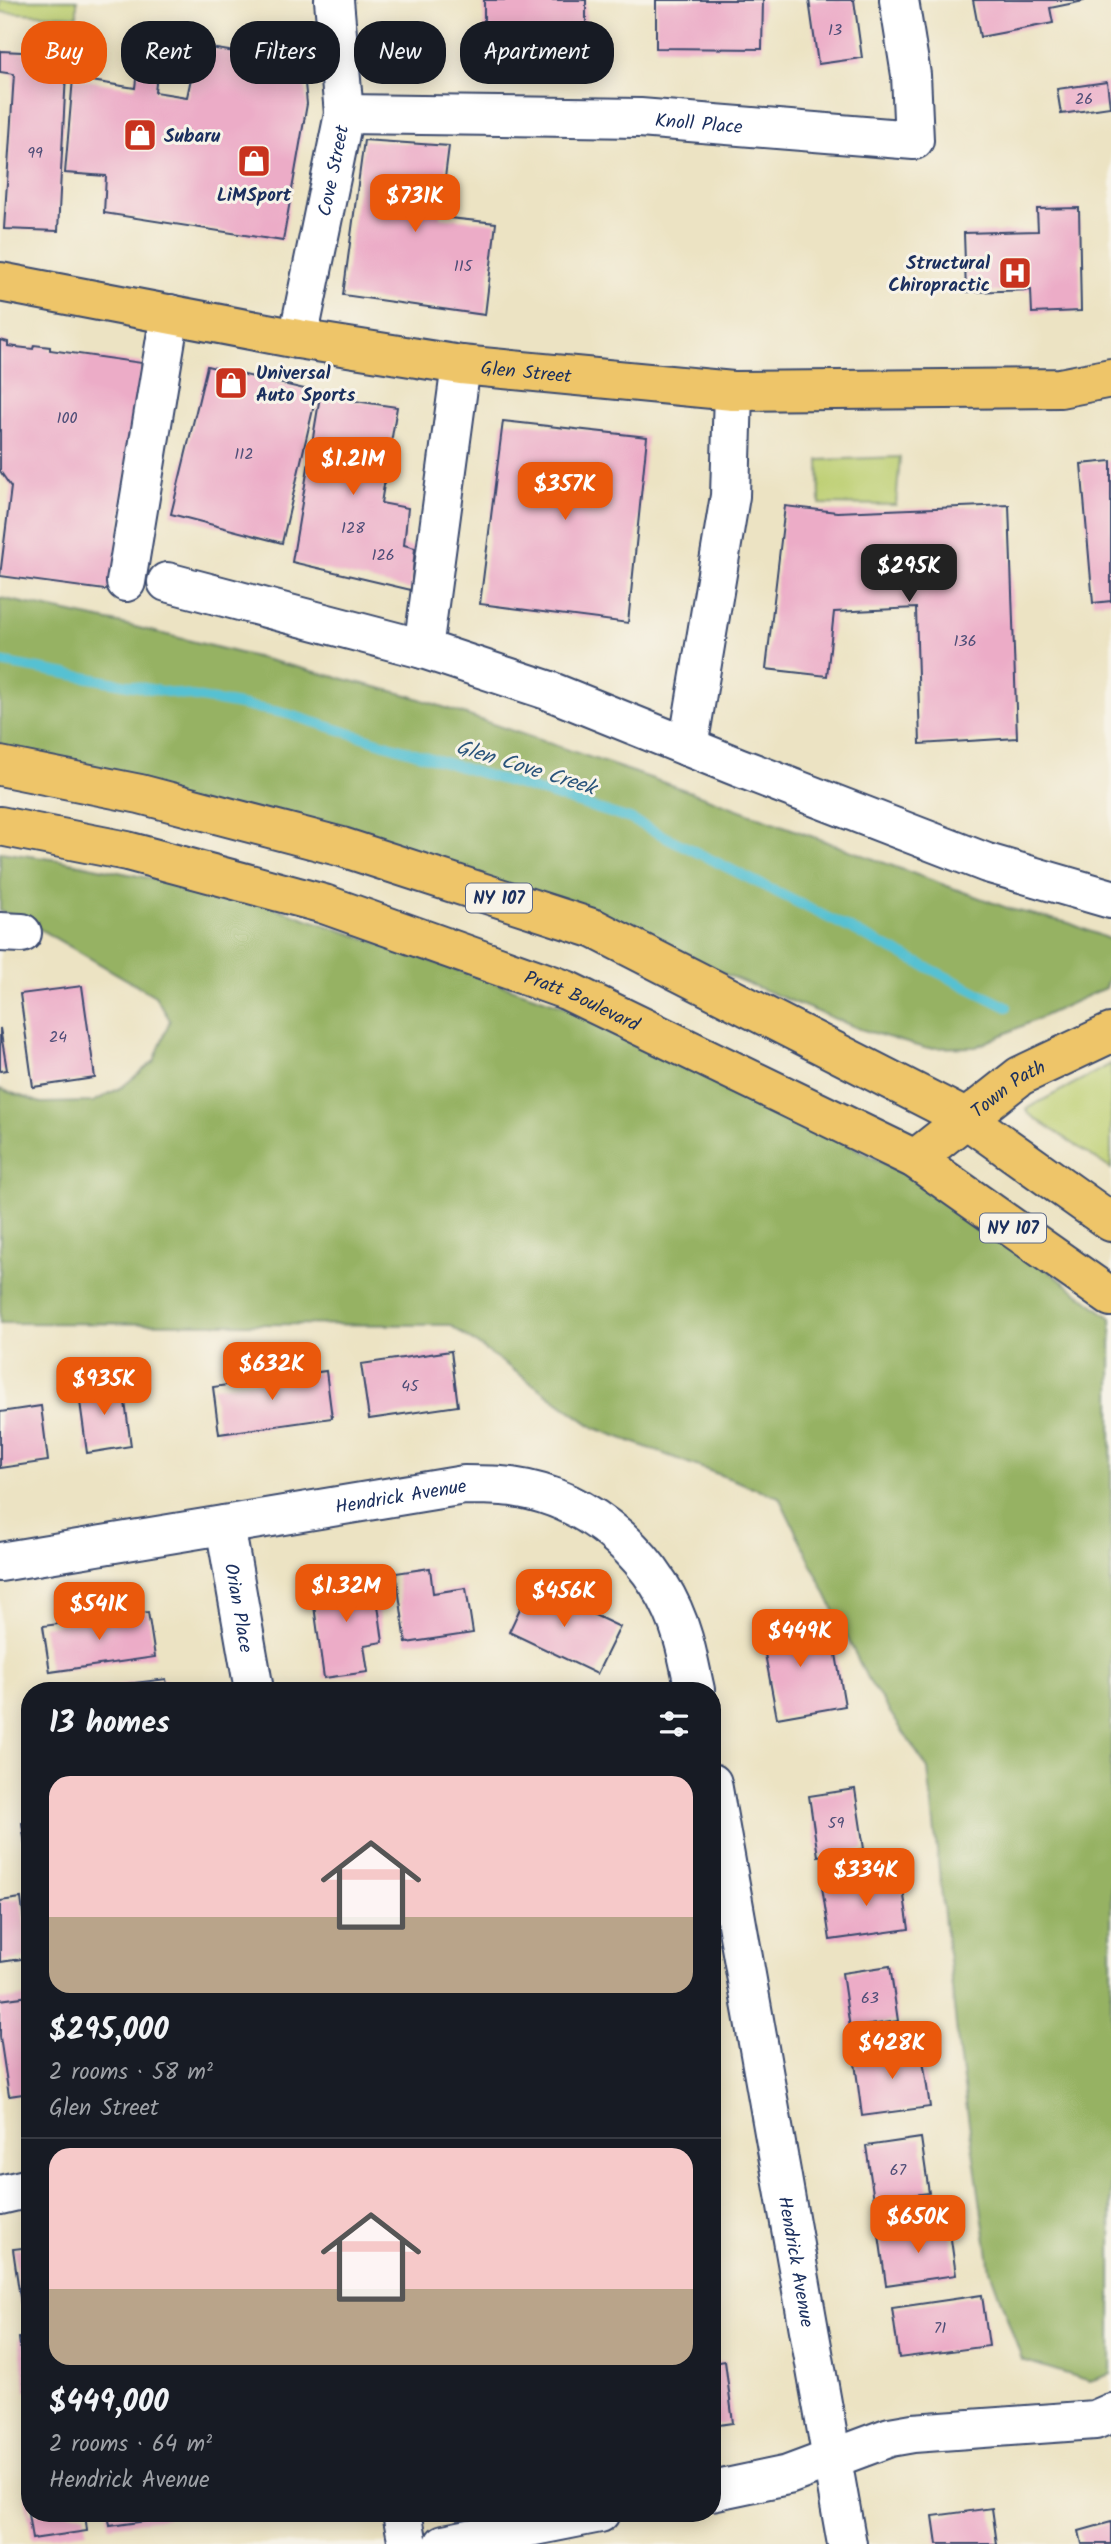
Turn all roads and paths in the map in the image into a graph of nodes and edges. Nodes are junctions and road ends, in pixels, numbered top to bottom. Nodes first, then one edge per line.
1 (334, 0) edge
2 (899, 0) edge
3 (344, 114) junction
4 (0, 282) edge
5 (170, 314) junction
6 (298, 339) junction
7 (461, 365) junction
8 (1111, 378) edge
9 (1060, 388) junction
10 (733, 391) junction
11 (1111, 403) edge
12 (126, 582) dead end
13 (167, 582) dead end
14 (423, 649) junction
15 (688, 747) junction
16 (0, 766) edge
17 (0, 826) edge
18 (1111, 899) edge
19 (1111, 1033) edge
20 (965, 1118) junction
21 (915, 1159) junction
22 (1111, 1222) edge
23 (1111, 1297) edge
24 (225, 1525) junction
25 (0, 1562) edge
26 (253, 1682) edge
27 (693, 1682) edge
28 (721, 1834) edge
29 (21, 2190) edge
30 (0, 2194) edge
31 (1106, 2417) edge
32 (831, 2460) junction
33 (721, 2489) edge
34 (404, 2522) edge
35 (555, 2522) edge
36 (408, 2544) edge
37 (444, 2544) edge
38 (846, 2544) edge

1 - 3 street, Cove Street
2 - 3 street, Knoll Place
3 - 6 street, Cove Street
4 - 5 main road, Glen Street
5 - 6 main road, Glen Street
5 - 12 street
6 - 7 main road, Glen Street
7 - 10 main road, Glen Street
7 - 14 street
8 - 9 main road, Glen Street
9 - 10 main road, Glen Street
9 - 11 main road, Glen Street
10 - 15 street
13 - 14 street
14 - 15 street
15 - 18 street
16 - 20 main road, NY 107
17 - 21 main road, Pratt Boulevard / NY 107
19 - 20 main road, Town Path
20 - 21 main road, Town Path
20 - 22 main road, NY 107
21 - 23 main road, Pratt Boulevard / NY 107
24 - 25 street, Hendrick Avenue
24 - 26 street, Orian Place
24 - 27 street, Hendrick Avenue
28 - 32 street, Hendrick Avenue
29 - 30 street
31 - 32 street
32 - 33 street
32 - 38 street, Hendrick Avenue
34 - 36 street
35 - 37 street

